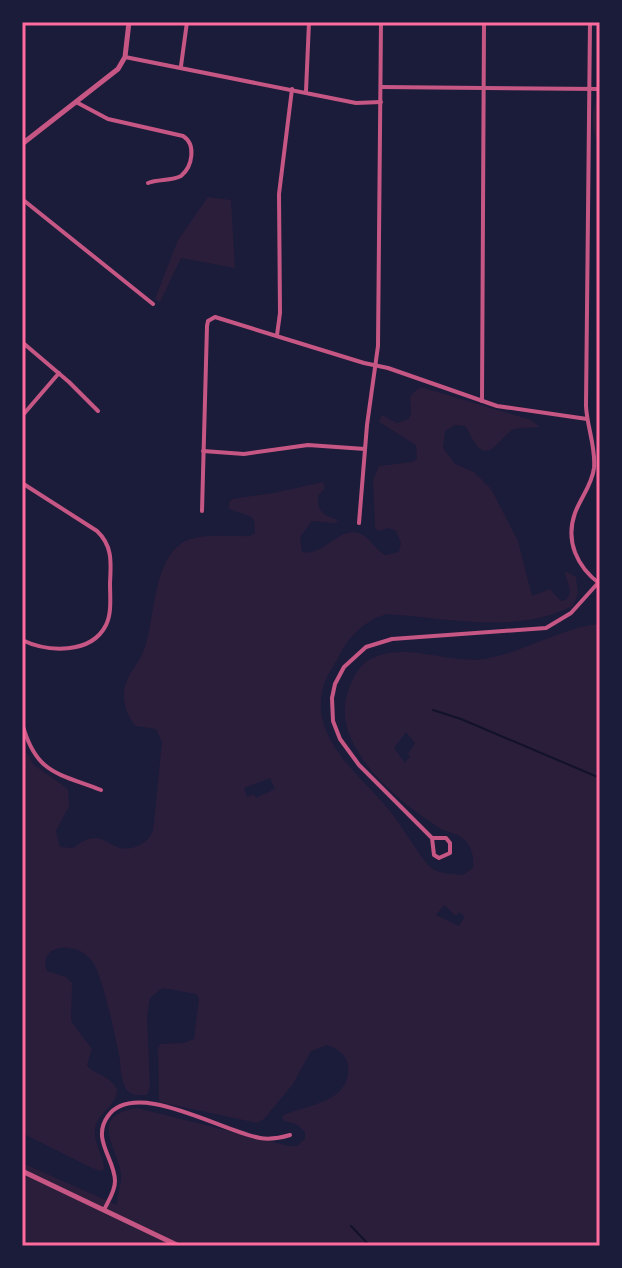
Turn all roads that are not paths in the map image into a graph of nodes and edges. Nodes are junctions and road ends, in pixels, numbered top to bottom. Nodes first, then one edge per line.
1 (129, 22) edge
2 (187, 22) edge
3 (309, 22) edge
4 (381, 22) edge
5 (484, 22) edge
6 (590, 22) edge
7 (125, 57) junction
8 (181, 66) junction
9 (381, 87) junction
10 (484, 88) junction
11 (292, 89) junction
12 (589, 89) junction
13 (600, 89) edge
14 (305, 92) junction
15 (76, 102) junction
16 (381, 102) junction
17 (22, 144) edge
18 (148, 183) dead end
19 (22, 199) edge
20 (153, 304) dead end
21 (277, 335) junction
22 (22, 342) edge
23 (377, 366) junction
24 (59, 373) junction
25 (482, 401) junction
26 (98, 411) dead end
27 (22, 416) edge
28 (587, 419) junction
29 (365, 449) junction
30 (203, 451) junction
31 (22, 483) edge
32 (202, 511) dead end
33 (359, 523) dead end
34 (599, 583) edge
35 (22, 640) edge
36 (22, 723) edge
37 (101, 790) dead end
38 (432, 838) junction
39 (290, 1135) dead end
40 (22, 1171) edge
41 (104, 1210) junction
42 (179, 1246) edge

1 - 7 street
2 - 8 street
3 - 14 street
4 - 9 street
5 - 10 street
6 - 12 street
7 - 8 street
7 - 15 street
8 - 11 street
9 - 10 street
9 - 16 street
10 - 12 street
10 - 25 street
11 - 14 street
11 - 21 street
12 - 13 street
12 - 28 street
14 - 16 street
15 - 17 street
15 - 18 street
16 - 23 street
19 - 20 street
21 - 23 street
21 - 30 street
22 - 24 street
23 - 25 street
23 - 29 street
24 - 26 street
24 - 27 street
25 - 28 street
28 - 34 street
29 - 30 street
29 - 33 street
30 - 32 street
31 - 35 street
34 - 38 street
36 - 37 street
38 - 38 street
39 - 41 street
40 - 41 street
41 - 42 street

